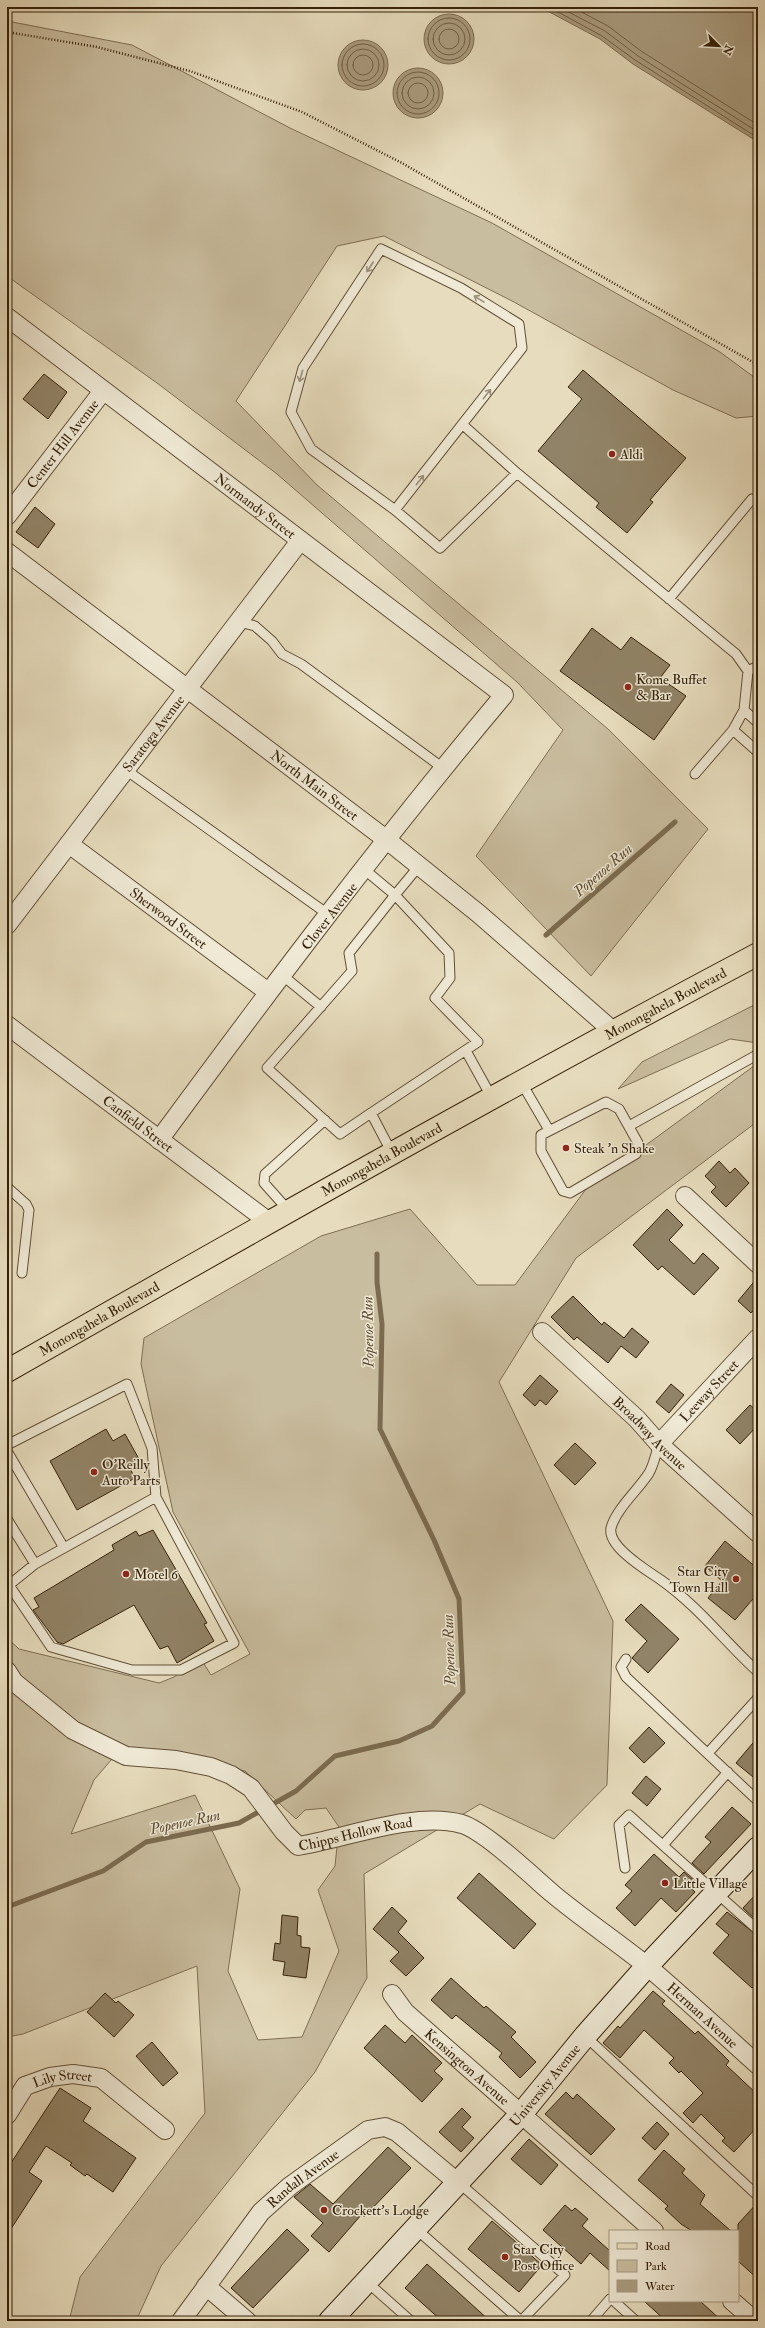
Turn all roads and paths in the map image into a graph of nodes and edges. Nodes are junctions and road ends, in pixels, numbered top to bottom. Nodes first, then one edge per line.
1 (7, 32) edge
2 (7, 317) edge
3 (758, 365) edge
4 (103, 390) junction
5 (463, 425) junction
6 (517, 473) junction
7 (758, 502) edge
8 (396, 510) junction
9 (7, 516) edge
10 (300, 541) junction
11 (7, 552) edge
12 (669, 599) junction
13 (239, 622) junction
14 (758, 666) edge
15 (748, 671) junction
16 (187, 690) junction
17 (504, 695) joint
18 (744, 710) junction
19 (758, 723) edge
20 (732, 730) junction
21 (758, 752) edge
22 (443, 768) junction
23 (126, 770) junction
24 (695, 774) dead end
25 (387, 840) junction
26 (69, 844) junction
27 (419, 866) junction
28 (365, 870) junction
29 (395, 895) junction
30 (329, 915) junction
31 (7, 925) edge
32 (758, 954) edge
33 (282, 975) junction
34 (268, 992) junction
35 (321, 1006) junction
36 (7, 1026) edge
37 (613, 1031) junction
38 (466, 1051) junction
39 (755, 1056) dead end
40 (521, 1082) junction
41 (492, 1098) junction
42 (371, 1113) junction
43 (325, 1120) junction
44 (628, 1126) junction
45 (549, 1130) junction
46 (159, 1140) junction
47 (392, 1153) junction
48 (7, 1187) edge
49 (686, 1196) dead end
50 (289, 1210) junction
51 (269, 1222) junction
52 (758, 1264) edge
53 (22, 1273) dead end
54 (542, 1332) dead end
55 (758, 1338) edge
56 (7, 1371) edge
57 (659, 1444) junction
58 (7, 1445) edge
59 (7, 1451) edge
60 (156, 1497) junction
61 (7, 1518) edge
62 (758, 1533) edge
63 (64, 1548) junction
64 (35, 1564) junction
65 (626, 1659) dead end
66 (7, 1671) edge
67 (758, 1672) edge
68 (758, 1698) edge
69 (708, 1753) junction
70 (728, 1772) junction
71 (758, 1801) edge
72 (663, 1845) junction
73 (758, 1848) edge
74 (625, 1868) dead end
75 (717, 1893) junction
76 (758, 1930) edge
77 (647, 1966) junction
78 (392, 1994) dead end
79 (585, 2036) junction
80 (758, 2064) edge
81 (522, 2113) junction
82 (7, 2115) edge
83 (165, 2130) dead end
84 (457, 2182) junction
85 (758, 2196) edge
86 (415, 2228) junction
87 (653, 2230) edge
88 (366, 2282) junction
89 (206, 2286) junction
90 (609, 2300) edge
91 (615, 2302) edge
92 (733, 2302) edge
93 (181, 2321) edge
94 (247, 2321) edge
95 (330, 2321) edge
96 (411, 2321) edge
97 (591, 2321) edge
98 (636, 2321) edge
99 (755, 2321) edge

1 - 3 path
2 - 4 street, Normandy Street
4 - 9 street, Center Hill Avenue
4 - 10 street, Normandy Street
5 - 6 lane
8 -> 5 lane
5 -> 8 lane
6 - 8 lane
6 - 12 lane
7 - 12 lane
10 - 13 street, Saratoga Avenue
10 - 17 street, Normandy Street
11 - 16 street, North Main Street
12 - 15 lane
13 - 16 street, Saratoga Avenue
13 - 22 lane
14 - 15 lane
15 - 18 lane
16 - 23 street, Saratoga Avenue
16 - 25 street, North Main Street
17 - 22 street, Clover Avenue
18 - 19 lane
18 - 20 lane
20 - 21 lane
20 - 24 lane
22 - 25 street, Clover Avenue
23 - 26 street, Saratoga Avenue
23 - 30 lane
25 - 27 street, North Main Street
25 - 28 street, Clover Avenue
26 - 31 street, Saratoga Avenue
26 - 34 street, Sherwood Street
27 - 29 lane
27 - 37 street, North Main Street
28 - 29 lane
28 - 30 street, Clover Avenue
29 - 35 lane
29 - 38 lane
30 - 33 street, Clover Avenue
32 - 37 main road, Monongahela Boulevard
33 - 34 street, Clover Avenue
33 - 35 lane
34 - 46 street, Clover Avenue
35 - 43 lane
36 - 46 street, Canfield Street
37 - 40 main road, Monongahela Boulevard
38 - 41 lane
38 - 42 lane
39 - 44 lane
40 - 41 main road, Monongahela Boulevard
40 - 45 lane
41 - 47 main road, Monongahela Boulevard
42 - 43 lane
42 - 47 lane
43 - 50 lane
44 - 45 lane
44 - 45 lane
46 - 51 street, Canfield Street
47 - 50 main road, Monongahela Boulevard
48 - 53 lane
49 - 52 street
50 - 51 main road, Monongahela Boulevard
51 - 56 main road, Monongahela Boulevard
54 - 57 street, Broadway Avenue
55 - 57 street, Leeway Street
57 - 62 street, Broadway Avenue
57 - 67 lane
58 - 60 lane
59 - 63 lane
60 - 63 lane
60 - 64 lane
61 - 64 lane
63 - 64 lane
65 - 69 lane
66 - 77 street, Chipps Hollow Road
68 - 69 lane
69 - 70 lane
70 - 71 lane
70 - 72 lane
72 - 74 lane
72 - 75 lane
73 - 75 street, University Avenue
75 - 76 lane
75 - 77 street, University Avenue
77 - 79 street, University Avenue
77 - 80 street, Herman Avenue
78 - 81 street, Kensington Avenue
79 - 81 street, University Avenue
79 - 85 lane
81 - 84 street, University Avenue
81 - 87 street, Kensington Avenue
82 - 83 street, Lily Street
84 - 86 street, University Avenue
84 - 86 lane
84 - 89 street, Randall Avenue
86 - 88 street, University Avenue
88 - 95 street, University Avenue
88 - 96 lane
89 - 93 street, Randall Avenue
89 - 94 street
90 - 97 lane
91 - 98 lane
92 - 99 street

